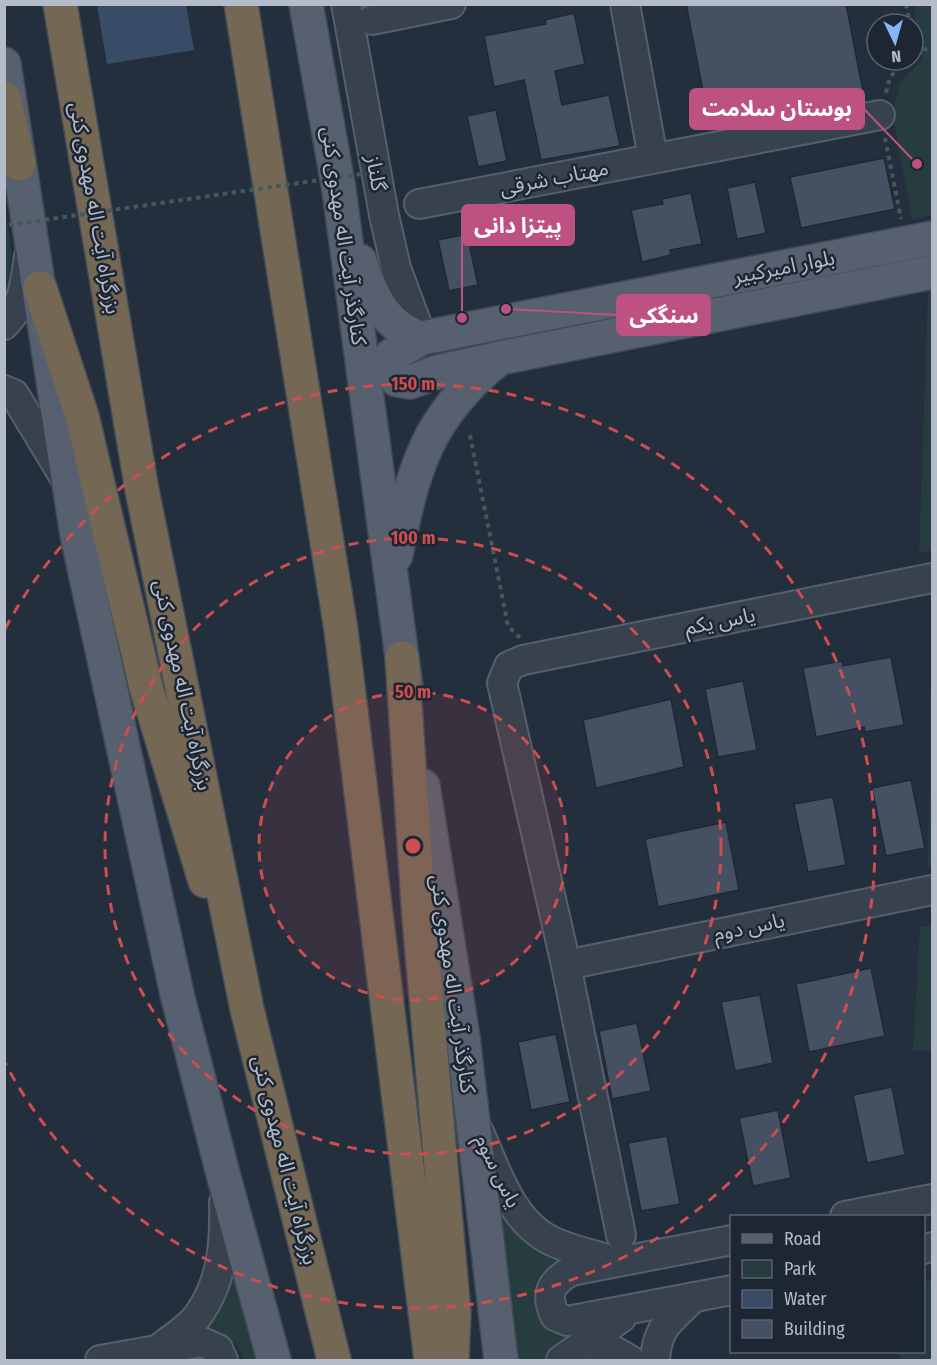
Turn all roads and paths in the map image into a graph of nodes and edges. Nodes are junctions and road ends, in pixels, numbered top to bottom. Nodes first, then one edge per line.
1 (60, 4) edge
2 (241, 4) edge
3 (306, 4) edge
4 (346, 4) edge
5 (451, 4) edge
6 (625, 4) edge
7 (372, 20) dead end
8 (4, 64) edge
9 (895, 72) edge
10 (4, 98) edge
11 (880, 115) junction
12 (653, 158) junction
13 (19, 164) junction
14 (368, 173) dead end
15 (339, 190) junction
16 (419, 204) dead end
17 (20, 231) junction
18 (919, 240) edge
19 (933, 272) edge
20 (40, 288) junction
21 (4, 325) edge
22 (422, 338) junction
23 (500, 358) junction
24 (4, 390) edge
25 (470, 435) dead end
26 (68, 484) junction
27 (933, 578) edge
28 (391, 580) junction
29 (539, 657) junction
30 (402, 658) junction
31 (933, 890) edge
32 (566, 965) junction
33 (247, 1009) junction
34 (472, 1116) junction
35 (223, 1174) junction
36 (933, 1198) edge
37 (850, 1215) edge
38 (730, 1240) edge
39 (620, 1249) junction
40 (730, 1290) edge
41 (694, 1297) junction
42 (632, 1310) junction
43 (583, 1343) junction
44 (160, 1348) junction
45 (100, 1360) edge
46 (223, 1360) edge
47 (274, 1360) edge
48 (334, 1360) edge
49 (431, 1360) edge
50 (452, 1360) edge
51 (501, 1360) edge
52 (561, 1360) edge
53 (630, 1360) edge
54 (655, 1360) edge

1 - 33 highway, بزرگراه آیت اله مهدوی کنی
2 - 49 highway
3 - 15 main road, کنارگذر آیت اله مهدوی کنی
4 - 22 street, گلناز
5 - 7 street
6 - 12 street
8 - 13 main road
9 - 11 path
10 - 13 highway
11 - 12 street, مهتاب شرقی
11 - 18 path
12 - 16 street, مهتاب شرقی
13 - 17 main road
14 - 17 path, bridge
15 - 22 main road
15 - 28 main road, کنارگذر آیت اله مهدوی کنی
17 - 20 main road
17 - 21 street
18 - 22 main road, بلوار امیرکبیر
19 - 23 main road, بلوار امیرکبیر
20 - 26 main road
20 - 33 highway
22 - 23 main road, بلوار امیرکبیر
23 - 28 main road
24 - 26 street
25 - 29 path
26 - 35 main road
27 - 29 street, یاس یکم
28 - 30 main road, کنارگذر آیت اله مهدوی کنی
29 - 32 street, یاس یکم
30 - 34 main road, کنارگذر آیت اله مهدوی کنی
30 - 50 highway
31 - 32 street, یاس دوم
32 - 39 street
33 - 48 highway, بزرگراه آیت اله مهدوی کنی
34 - 39 street, یاس سوم
34 - 51 main road, کنارگذر آیت اله مهدوی کنی
35 - 44 street
35 - 47 main road
36 - 37 street
38 - 39 street, یاس سوم
39 - 42 street
40 - 41 street
41 - 42 street
41 - 54 street
42 - 43 street
43 - 52 street
43 - 53 street
44 - 45 street
44 - 46 street

